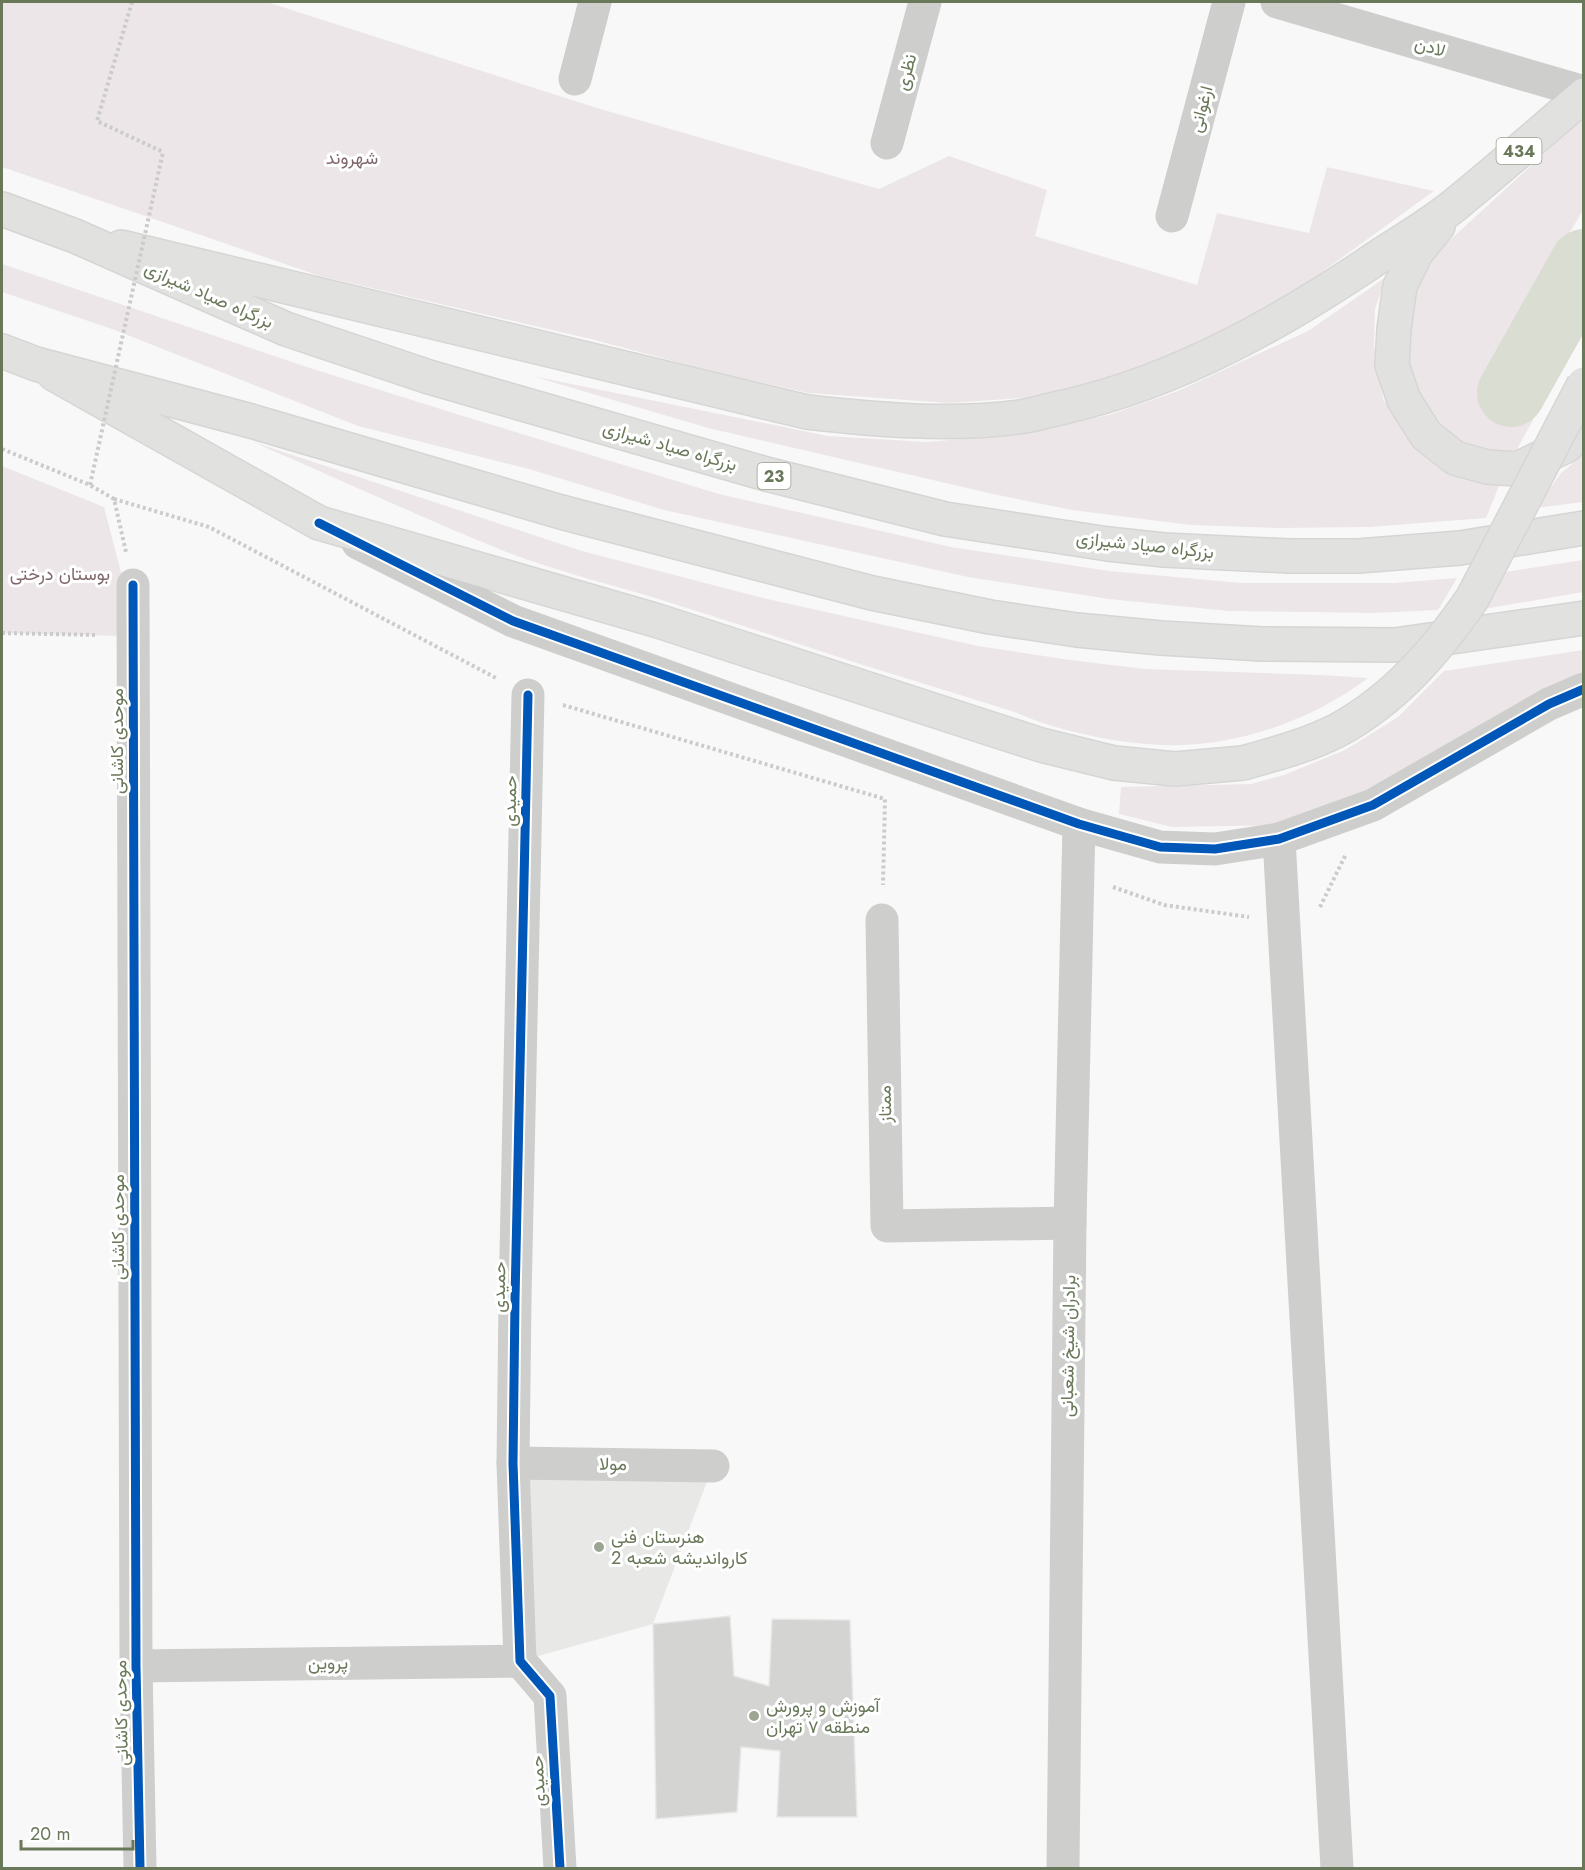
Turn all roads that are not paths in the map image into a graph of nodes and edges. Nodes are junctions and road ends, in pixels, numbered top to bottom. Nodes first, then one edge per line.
1 (595, 2) edge
2 (925, 2) edge
3 (1229, 2) edge
4 (1277, 2) edge
5 (575, 79) dead end
6 (1584, 94) edge
7 (887, 143) dead end
8 (1454, 206) junction
9 (2, 209) edge
10 (1172, 216) dead end
11 (75, 236) junction
12 (2, 351) edge
13 (2, 358) edge
14 (36, 364) junction
15 (1584, 384) edge
16 (1584, 430) edge
17 (319, 523) junction
18 (1584, 528) edge
19 (133, 585) road end
20 (1584, 618) edge
21 (1584, 689) edge
22 (528, 695) road end
23 (1079, 824) junction
24 (1279, 839) junction
25 (882, 920) road end
26 (1070, 1223) junction
27 (513, 1463) junction
28 (712, 1466) dead end
29 (520, 1661) junction
30 (136, 1666) junction
31 (140, 1869) edge
32 (560, 1869) edge
33 (1063, 1869) edge
34 (1337, 1869) edge

1 - 5 street
2 - 7 street, نظری
3 - 10 street, ارغوانی
4 - 6 street, لادن
6 - 8 main road, 434
8 - 11 main road
8 - 16 main road
9 - 11 main road, بزرگراه صیاد شیرازی / 23
11 - 18 main road, بزرگراه صیاد شیرازی / 23
12 - 14 main road
13 - 14 main road
14 - 17 main road
14 - 20 main road
15 - 17 main road, bridge
17 - 23 street
19 - 30 street, موحدی کاشانی
21 - 24 street
22 - 27 street, حمیدی
23 - 24 street
23 - 26 street, برادران شیخ شعبانی
24 - 34 street
25 - 26 street, ممتاز
26 - 33 street, برادران شیخ شعبانی
27 - 28 street, مولا
27 - 29 street, حمیدی
29 - 30 street, پروین
29 - 32 street, حمیدی
30 - 31 street, موحدی کاشانی

